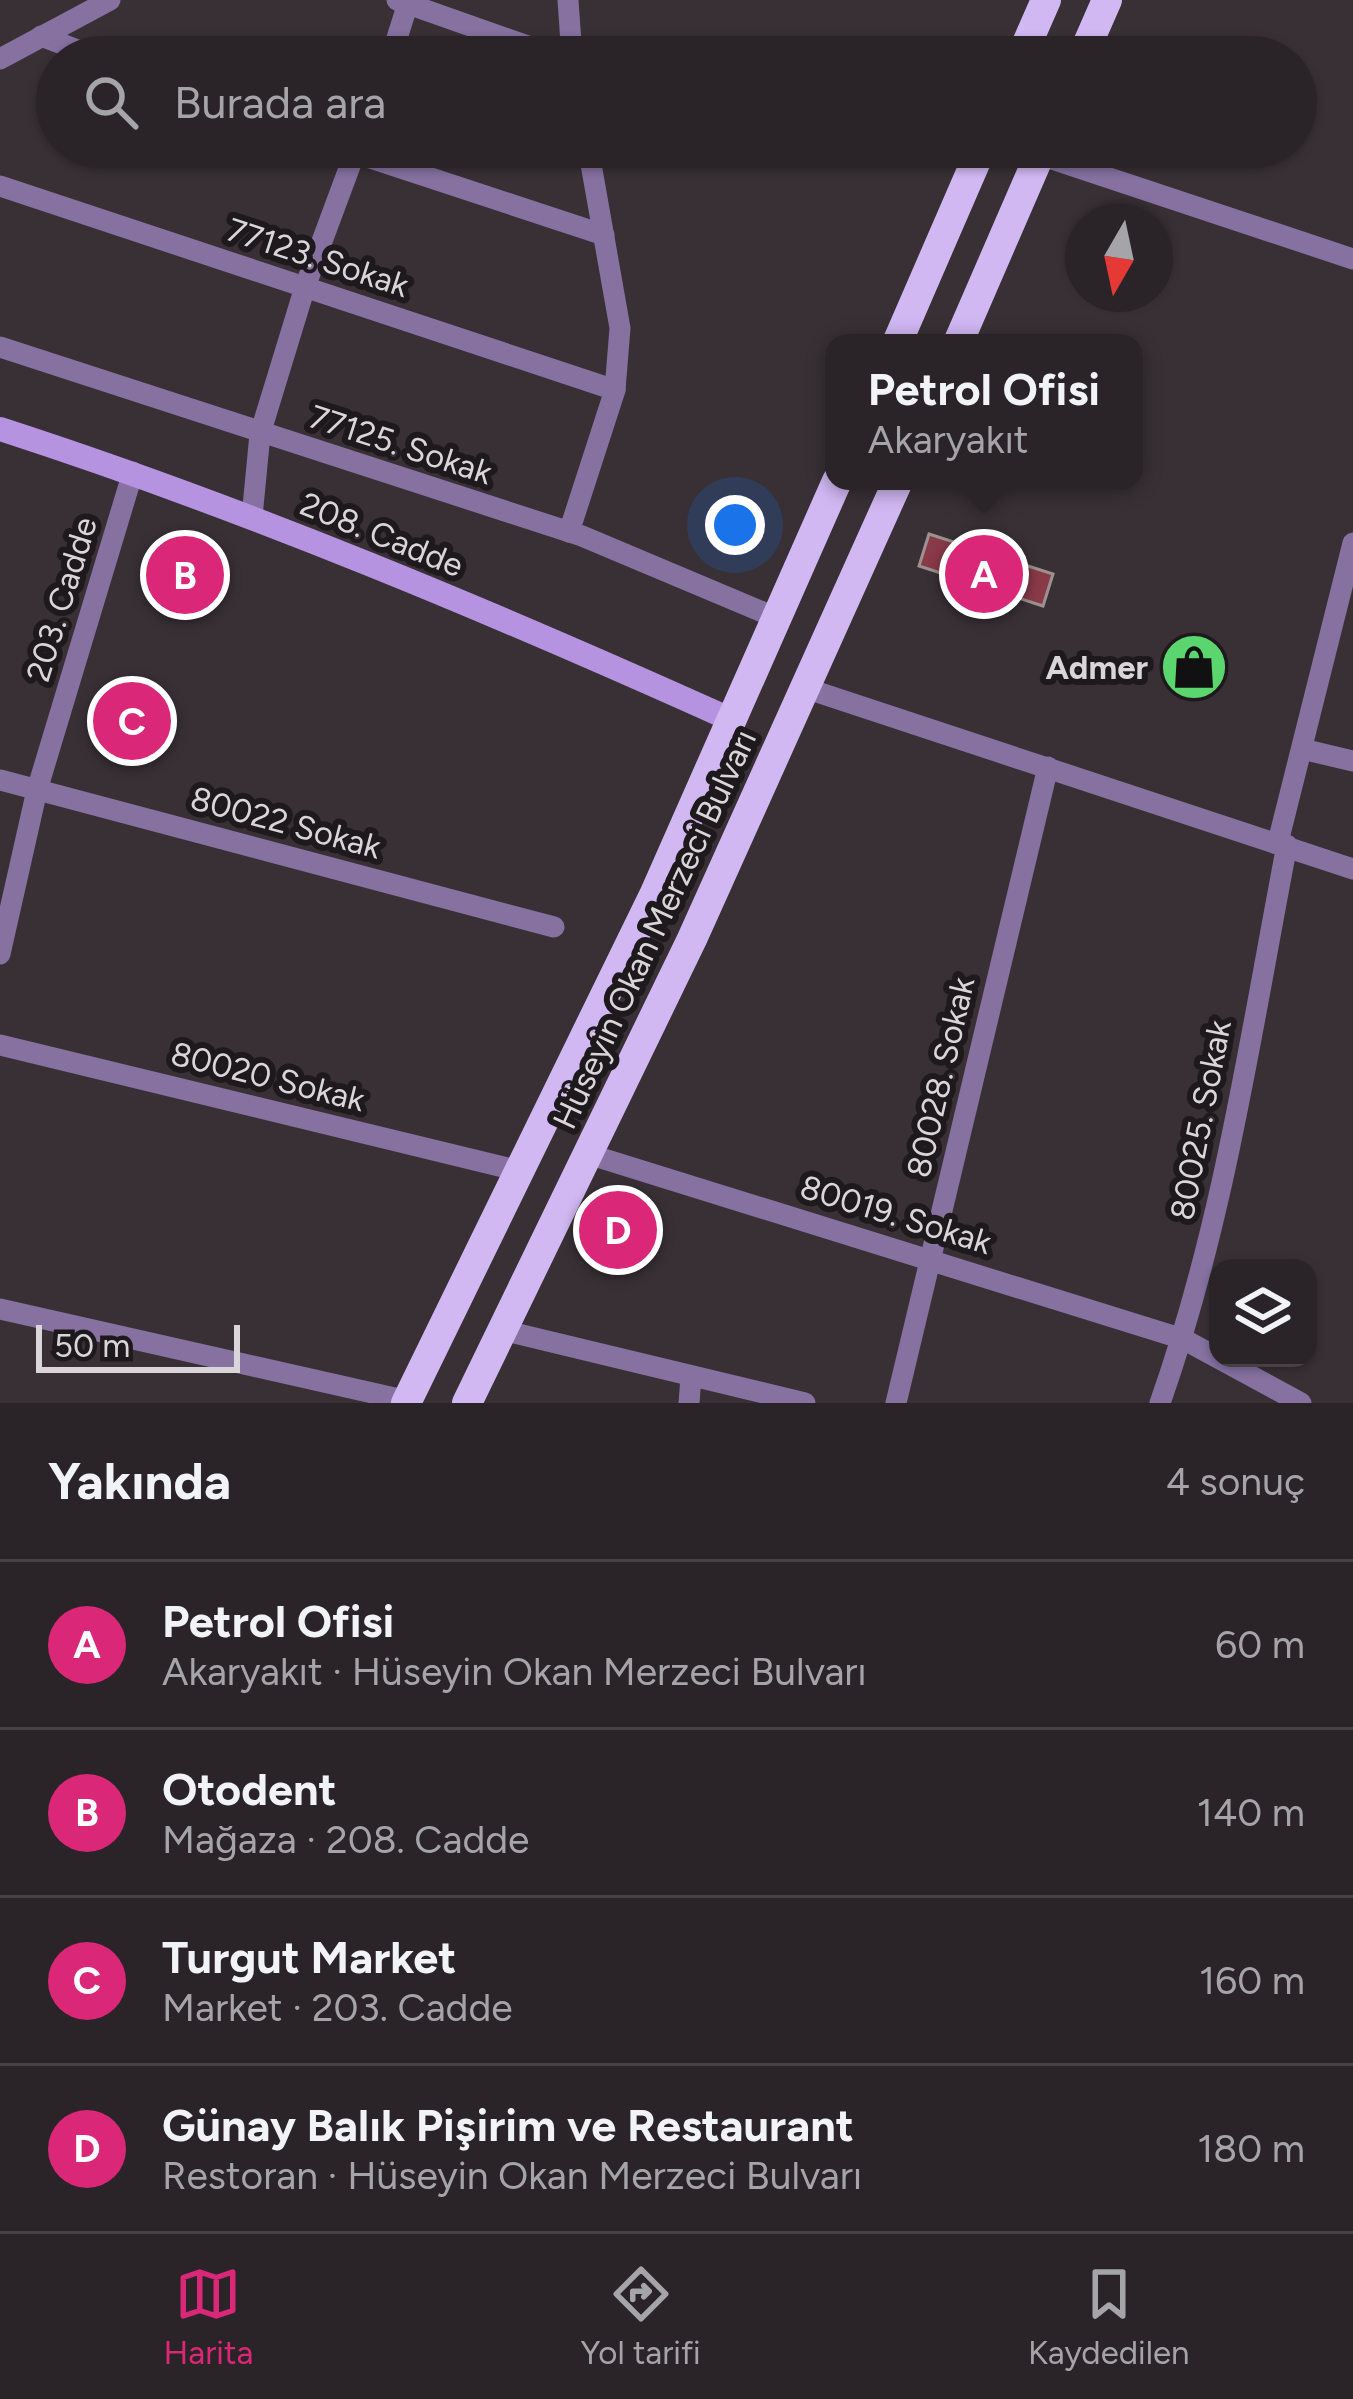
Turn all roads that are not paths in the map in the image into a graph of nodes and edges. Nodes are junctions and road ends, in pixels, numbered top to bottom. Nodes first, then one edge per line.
1 (1046, 0) edge
2 (1107, 0) edge
3 (405, 1) edge
4 (570, 1) edge
5 (95, 4) edge
6 (41, 36) edge
7 (396, 36) edge
8 (501, 36) edge
9 (571, 36) edge
10 (1030, 36) edge
11 (1091, 36) edge
12 (36, 39) edge
13 (0, 59) edge
14 (344, 168) edge
15 (406, 168) edge
16 (592, 168) edge
17 (973, 168) edge
18 (1034, 168) edge
19 (1090, 168) edge
20 (0, 186) edge
21 (604, 235) junction
22 (1353, 259) edge
23 (305, 287) junction
24 (901, 334) edge
25 (962, 334) edge
26 (0, 347) edge
27 (615, 390) junction
28 (0, 430) edge
29 (260, 434) junction
30 (134, 472) junction
31 (833, 490) edge
32 (894, 490) edge
33 (252, 517) junction
34 (569, 532) junction
35 (1353, 543) edge
36 (1345, 608) edge
37 (777, 618) junction
38 (805, 688) junction
39 (732, 720) junction
40 (1302, 749) junction
41 (1353, 761) edge
42 (1048, 767) junction
43 (0, 781) edge
44 (38, 790) junction
45 (1282, 843) junction
46 (1353, 868) edge
47 (554, 927) dead end
48 (0, 954) edge
49 (0, 1045) edge
50 (588, 1154) junction
51 (520, 1171) junction
52 (931, 1258) junction
53 (0, 1309) edge
54 (502, 1330) junction
55 (1183, 1339) junction
56 (691, 1377) junction
57 (407, 1402) edge
58 (467, 1403) edge
59 (689, 1403) edge
60 (805, 1403) edge
61 (896, 1403) edge
62 (1160, 1403) edge
63 (1301, 1403) edge

1 - 10 main road
2 - 11 main road
3 - 7 street
3 - 8 street
4 - 9 street
5 - 6 street
12 - 13 street
14 - 23 street
15 - 21 street
16 - 21 street
17 - 24 main road
18 - 25 main road
19 - 22 street
20 - 23 street, 77123. Sokak
21 - 27 street
23 - 27 street, 77123. Sokak
23 - 29 street
26 - 29 street, 77125. Sokak
27 - 34 street
28 - 30 street, 208. Cadde
29 - 33 street
29 - 34 street, 77125. Sokak
30 - 33 street, 208. Cadde
30 - 44 street, 203. Cadde
31 - 37 main road, Hüseyin Okan Merzeci Bulvarı
32 - 38 main road, Hüseyin Okan Merzeci Bulvarı
33 - 39 street, 208. Cadde
34 - 37 street, 77125. Sokak
35 - 36 street, 80025. Sokak
36 - 40 street, 80025. Sokak
37 - 39 main road, Hüseyin Okan Merzeci Bulvarı
38 - 42 street
38 - 50 main road, Hüseyin Okan Merzeci Bulvarı
39 - 51 main road, Hüseyin Okan Merzeci Bulvarı
40 - 41 street
40 - 45 street, 80025. Sokak
42 - 45 street
42 - 52 street, 80028. Sokak
43 - 44 street, 80022 Sokak
44 - 47 street, 80022 Sokak
44 - 48 street, 203. Cadde
45 - 46 street
45 - 55 street, 80025. Sokak
49 - 51 street, 80020 Sokak
50 - 52 street, 80019. Sokak
50 - 54 main road, Hüseyin Okan Merzeci Bulvarı
51 - 57 main road, Hüseyin Okan Merzeci Bulvarı
52 - 55 street, 80019. Sokak
52 - 61 street, 80028. Sokak
53 - 57 street
54 - 56 street
54 - 58 main road, Hüseyin Okan Merzeci Bulvarı
55 - 62 street, 80025. Sokak
55 - 63 street, 80019. Sokak
56 - 59 street
56 - 60 street

